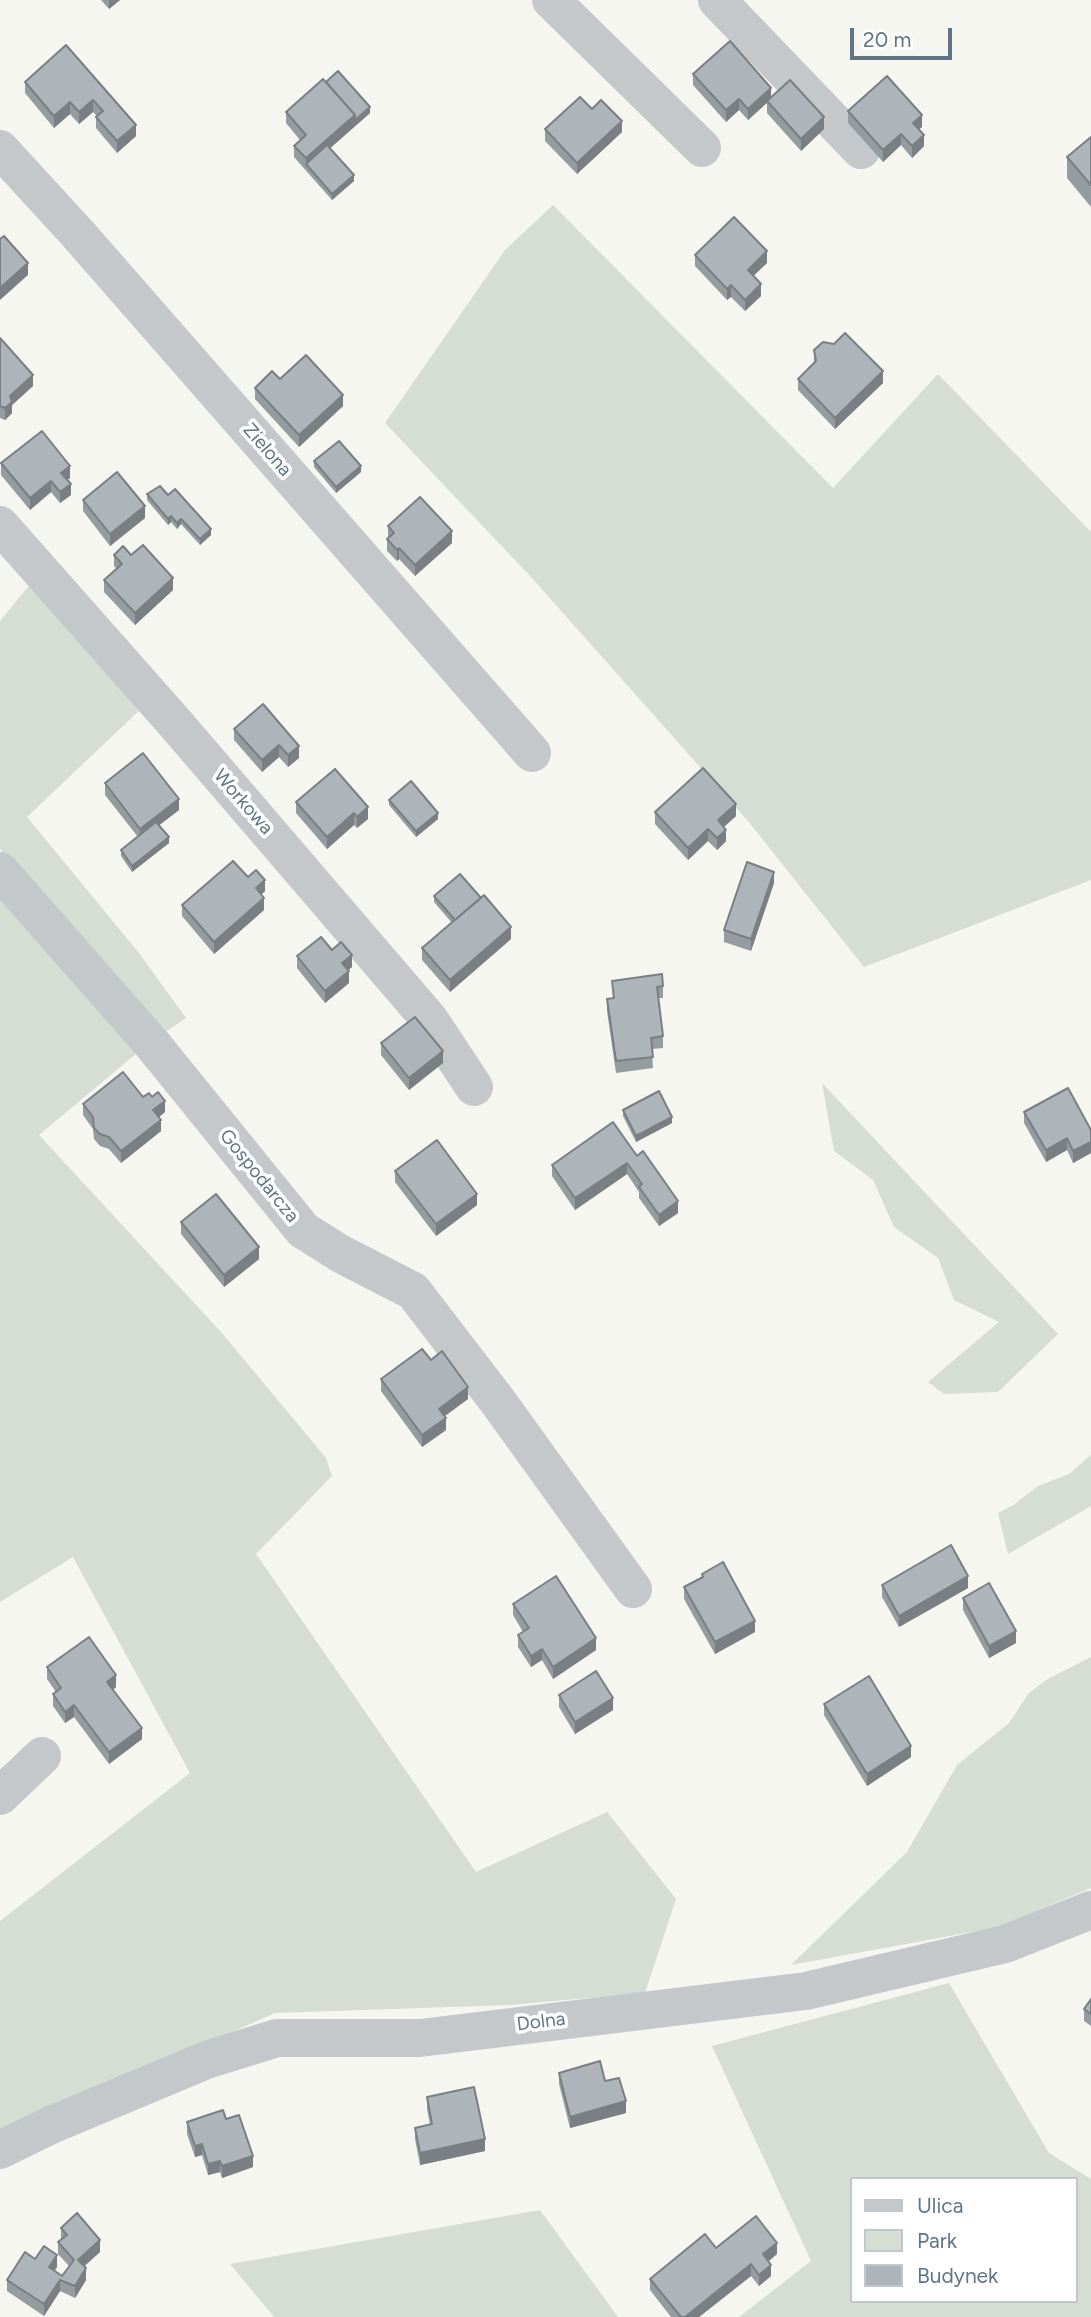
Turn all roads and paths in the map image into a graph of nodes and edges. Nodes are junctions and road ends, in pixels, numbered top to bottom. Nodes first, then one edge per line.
1 (551, 0) edge
2 (717, 0) edge
3 (702, 148) dead end
4 (0, 149) edge
5 (861, 150) dead end
6 (0, 526) edge
7 (532, 753) dead end
8 (0, 872) edge
9 (474, 1087) dead end
10 (633, 1589) dead end
11 (43, 1756) dead end
12 (0, 1796) edge
13 (1091, 1910) edge
14 (0, 2150) edge

1 - 3 street
2 - 5 street
4 - 7 street, Zielona
6 - 9 street, Workowa
8 - 10 street, Gospodarcza
11 - 12 street
13 - 14 street, Dolna

